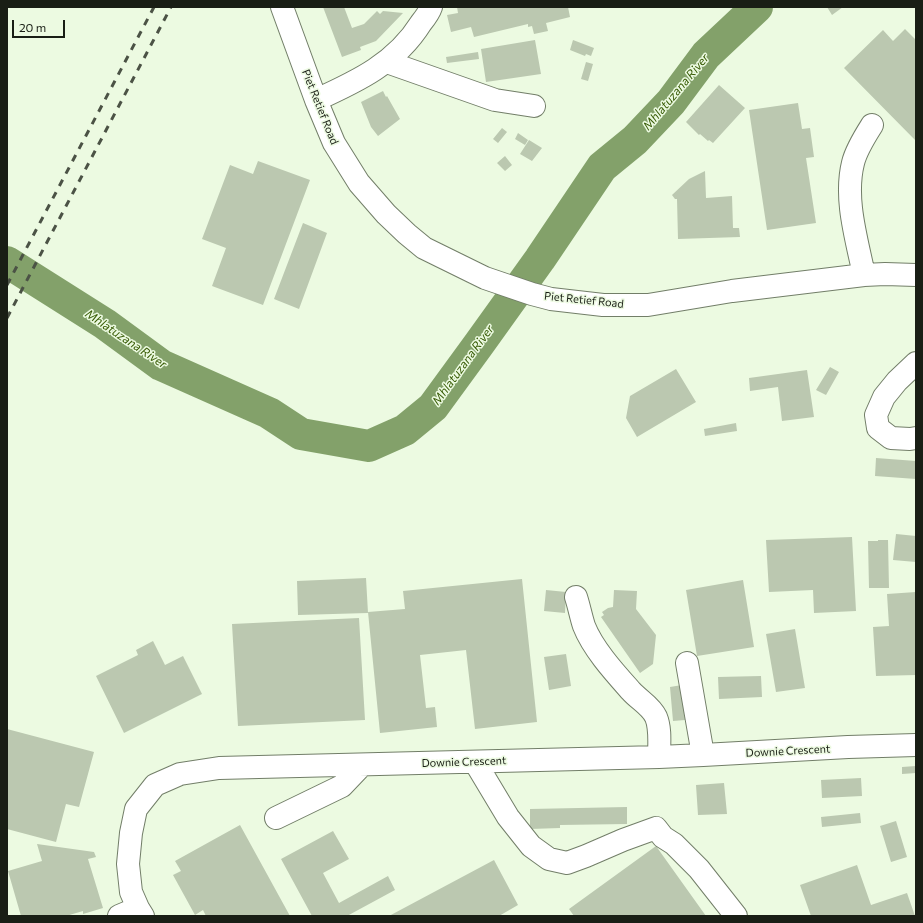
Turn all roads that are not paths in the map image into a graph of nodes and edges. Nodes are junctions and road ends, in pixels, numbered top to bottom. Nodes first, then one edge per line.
1 (282, 7) edge
2 (431, 7) edge
3 (387, 62) junction
4 (316, 100) junction
5 (534, 106) dead end
6 (872, 125) dead end
7 (916, 275) edge
8 (864, 276) junction
9 (916, 364) edge
10 (916, 438) edge
11 (576, 597) dead end
12 (687, 663) dead end
13 (916, 745) edge
14 (703, 755) junction
15 (659, 757) junction
16 (475, 762) junction
17 (362, 765) junction
18 (276, 818) dead end
19 (133, 913) edge
20 (736, 916) edge

1 - 4 street, Piet Retief Road
2 - 3 street
3 - 4 street
3 - 5 street
4 - 8 street, Piet Retief Road
6 - 8 street
7 - 8 street, Piet Retief Road
9 - 10 street
11 - 15 street
12 - 14 street
13 - 14 street, Downie Crescent
14 - 15 street, Downie Crescent
15 - 16 street, Downie Crescent
16 - 17 street, Downie Crescent
16 - 20 street
17 - 18 street
17 - 19 street, Downie Crescent

